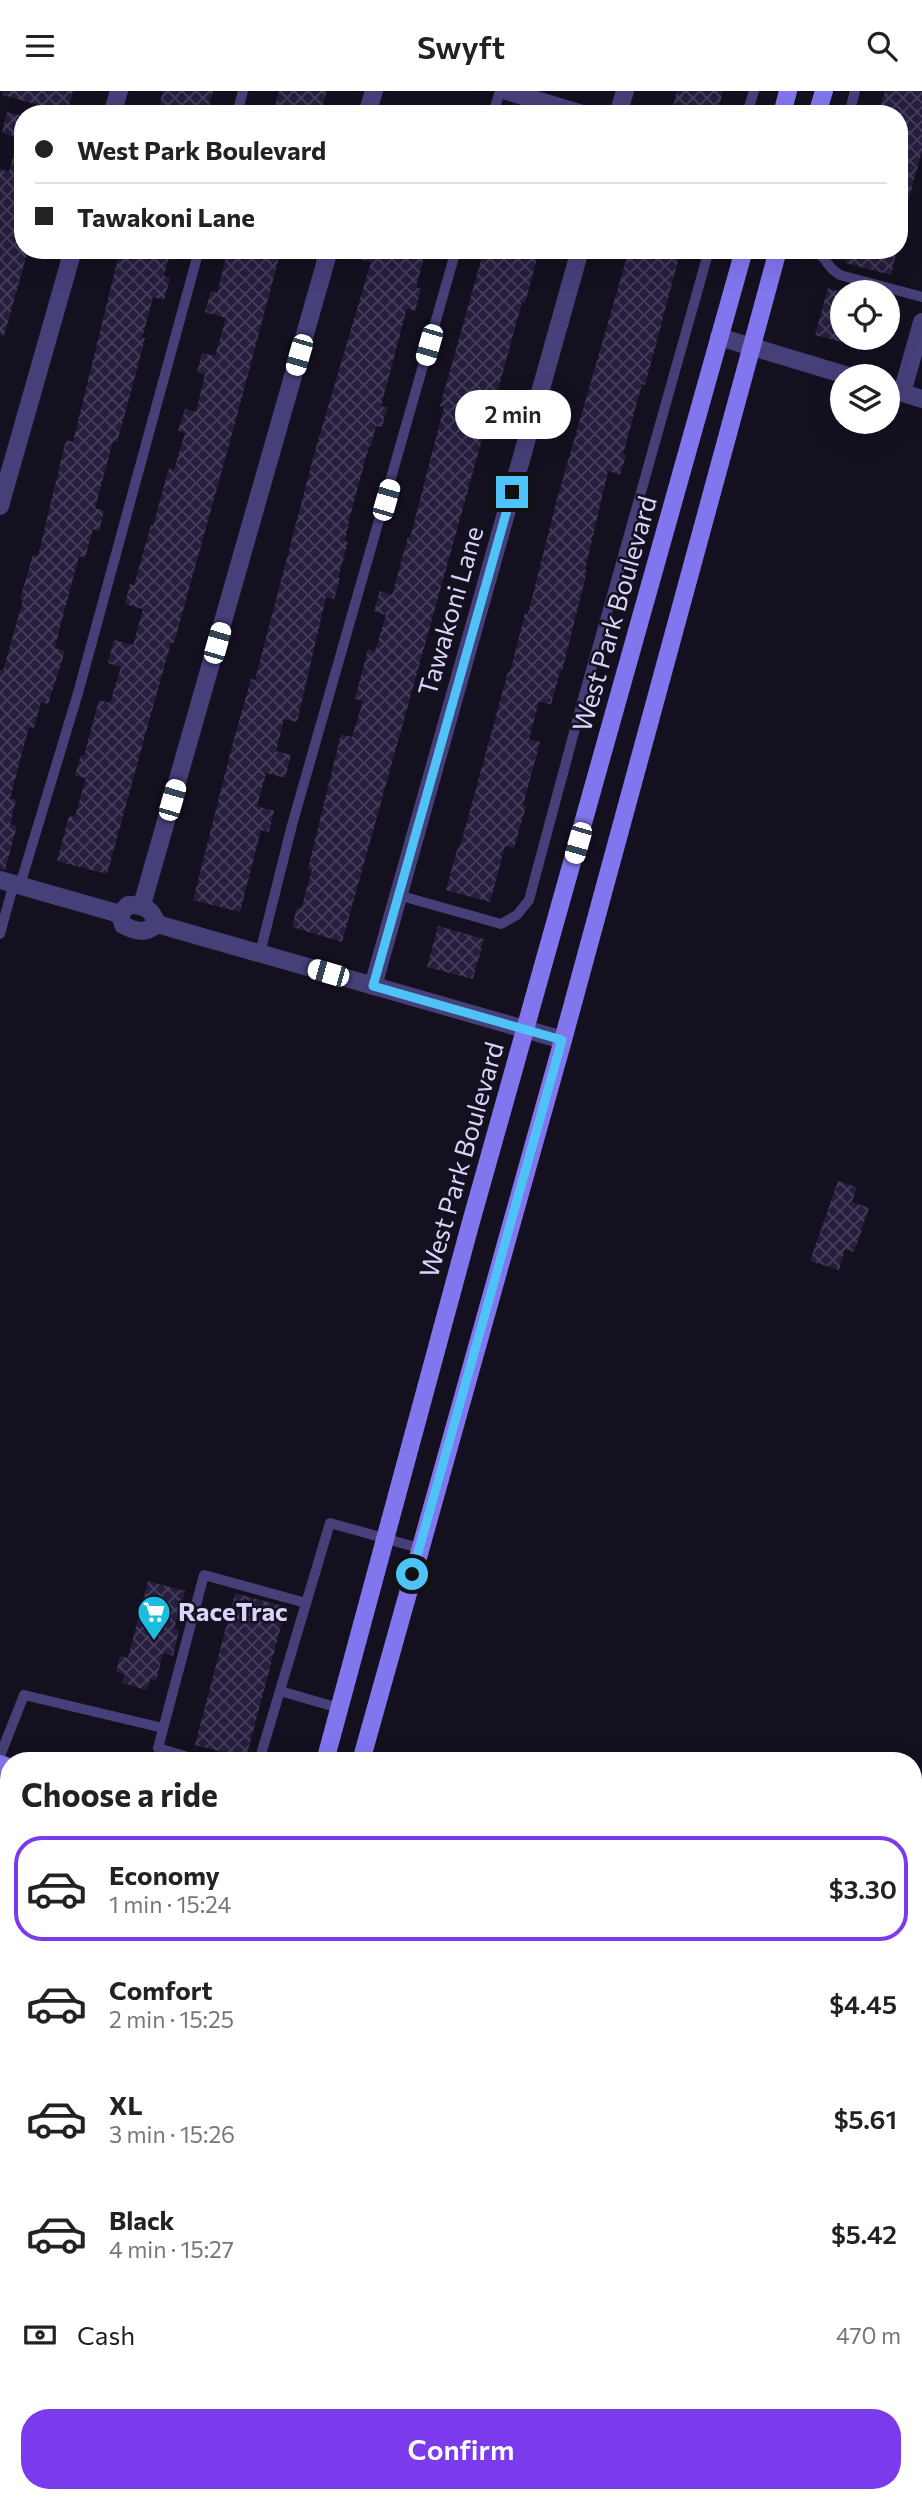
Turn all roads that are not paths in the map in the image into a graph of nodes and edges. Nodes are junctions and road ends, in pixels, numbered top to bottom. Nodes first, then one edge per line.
1 (506, 91) edge
2 (553, 105) edge
3 (70, 259) edge
4 (197, 259) edge
5 (326, 259) edge
6 (453, 259) edge
7 (577, 259) edge
8 (706, 259) edge
9 (741, 259) edge
10 (775, 259) edge
11 (824, 259) edge
12 (922, 297) edge
13 (922, 322) edge
14 (719, 337) junction
15 (751, 346) junction
16 (830, 370) edge
17 (900, 377) edge
18 (900, 392) edge
19 (922, 399) edge
20 (0, 506) edge
21 (11, 883) edge
22 (398, 895) junction
23 (142, 905) junction
24 (120, 914) junction
25 (157, 925) junction
26 (0, 934) edge
27 (260, 954) junction
28 (373, 986) junction
29 (525, 1029) junction
30 (562, 1040) junction
31 (384, 1538) junction
32 (419, 1548) junction
33 (306, 1603) junction
34 (280, 1691) junction
35 (339, 1708) junction
36 (163, 1728) junction
37 (158, 1748) junction
38 (2, 1752) edge
39 (157, 1752) edge
40 (171, 1752) edge
41 (263, 1752) edge
42 (327, 1752) edge
43 (362, 1752) edge

1 - 2 street
3 - 20 street
4 - 21 lane
5 - 23 street
6 - 27 lane
7 - 22 street, Tawakoni Lane
8 - 22 lane
9 - 14 main road, West Park Boulevard
10 - 15 main road
11 - 12 lane
13 - 17 street
14 - 15 street
14 - 29 main road, West Park Boulevard
15 - 16 street
15 - 30 main road
18 - 19 street
21 - 24 street
21 - 26 lane
22 - 28 street, Tawakoni Lane
23 - 24 street
23 - 25 street
24 - 25 street
25 - 27 street
27 - 28 street
28 - 29 street
29 - 30 street
29 - 31 main road, West Park Boulevard
30 - 32 main road
31 - 32 lane
31 - 33 lane
31 - 35 main road, West Park Boulevard
32 - 43 main road
33 - 34 lane
33 - 36 lane
34 - 35 lane
34 - 41 lane
35 - 42 main road, West Park Boulevard
36 - 37 lane
36 - 38 lane
37 - 39 lane
37 - 40 lane

